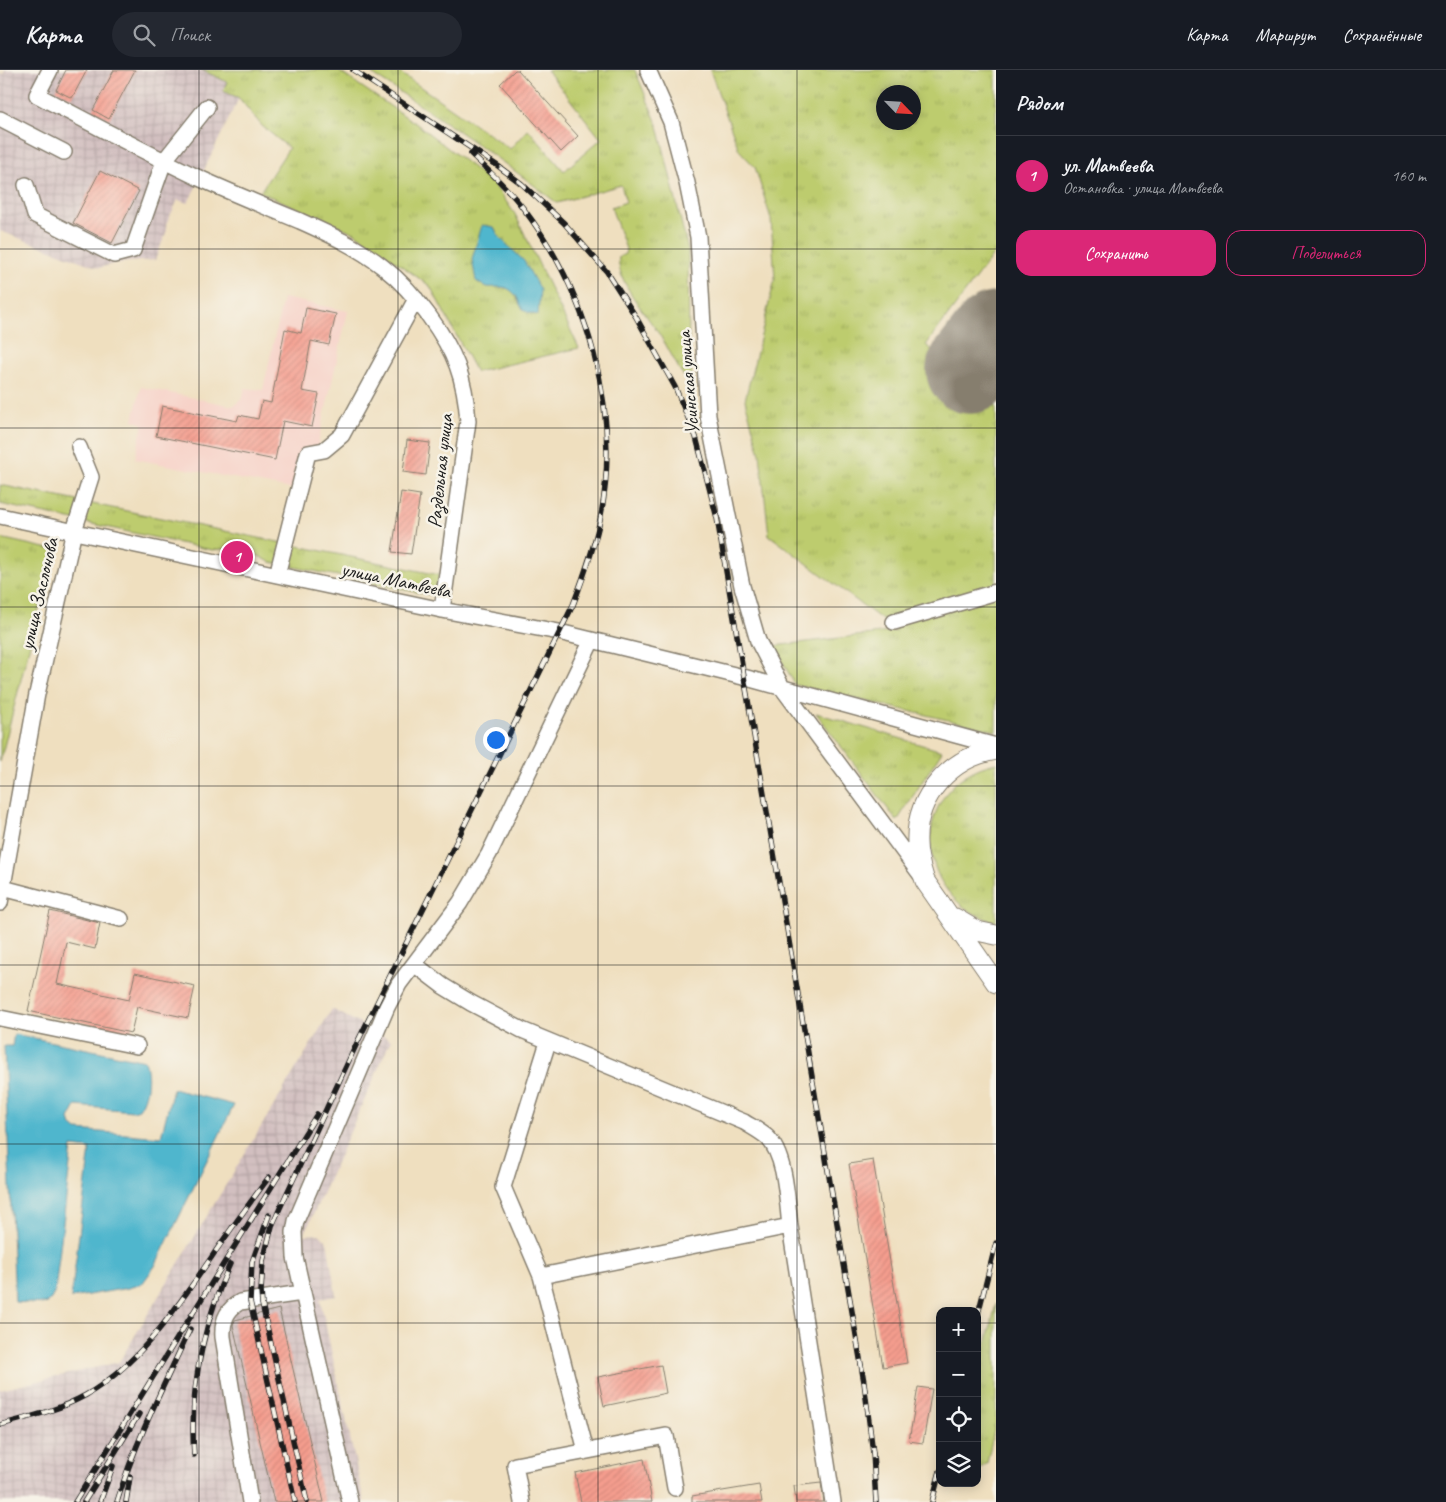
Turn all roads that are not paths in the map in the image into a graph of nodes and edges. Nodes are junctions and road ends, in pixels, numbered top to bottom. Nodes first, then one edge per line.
1 (50, 70) edge
2 (648, 70) edge
3 (207, 107) dead end
4 (0, 119) edge
5 (64, 152) dead end
6 (164, 161) junction
7 (26, 185) dead end
8 (416, 299) junction
9 (79, 448) dead end
10 (0, 516) edge
11 (74, 531) junction
12 (277, 575) junction
13 (996, 592) edge
14 (442, 610) junction
15 (894, 622) dead end
16 (592, 640) junction
17 (783, 689) junction
18 (996, 748) edge
19 (925, 881) junction
20 (3, 888) junction
21 (0, 903) edge
22 (950, 914) junction
23 (121, 919) dead end
24 (996, 935) edge
25 (414, 964) junction
26 (996, 983) edge
27 (0, 1018) edge
28 (548, 1042) junction
29 (137, 1046) dead end
30 (790, 1226) junction
31 (541, 1276) junction
32 (302, 1293) junction
33 (586, 1451) junction
34 (675, 1488) dead end
35 (250, 1502) edge
36 (350, 1502) edge
37 (522, 1502) edge
38 (833, 1502) edge

1 - 6 street, Раздельная улица
2 - 17 street, Усинская улица
3 - 6 street
4 - 5 street
6 - 7 street
6 - 8 street, Раздельная улица
8 - 12 street
8 - 14 street, Раздельная улица
9 - 11 street, улица Заслонова
10 - 11 street, улица Матвеева
11 - 12 street, улица Матвеева
11 - 20 street, улица Заслонова
12 - 14 street, улица Матвеева
13 - 15 street
14 - 16 street, улица Матвеева
16 - 17 street, улица Матвеева
16 - 25 street
17 - 18 street, улица Матвеева
17 - 19 street, Усинская улица
18 - 19 main road
19 - 22 main road
20 - 21 street, улица Заслонова
20 - 23 street
22 - 24 main road
22 - 26 main road
25 - 28 street
25 - 32 street
27 - 29 street
28 - 30 street
28 - 31 street
30 - 31 street
30 - 38 street
31 - 33 street
32 - 35 street
32 - 36 street
33 - 34 street
33 - 37 street

